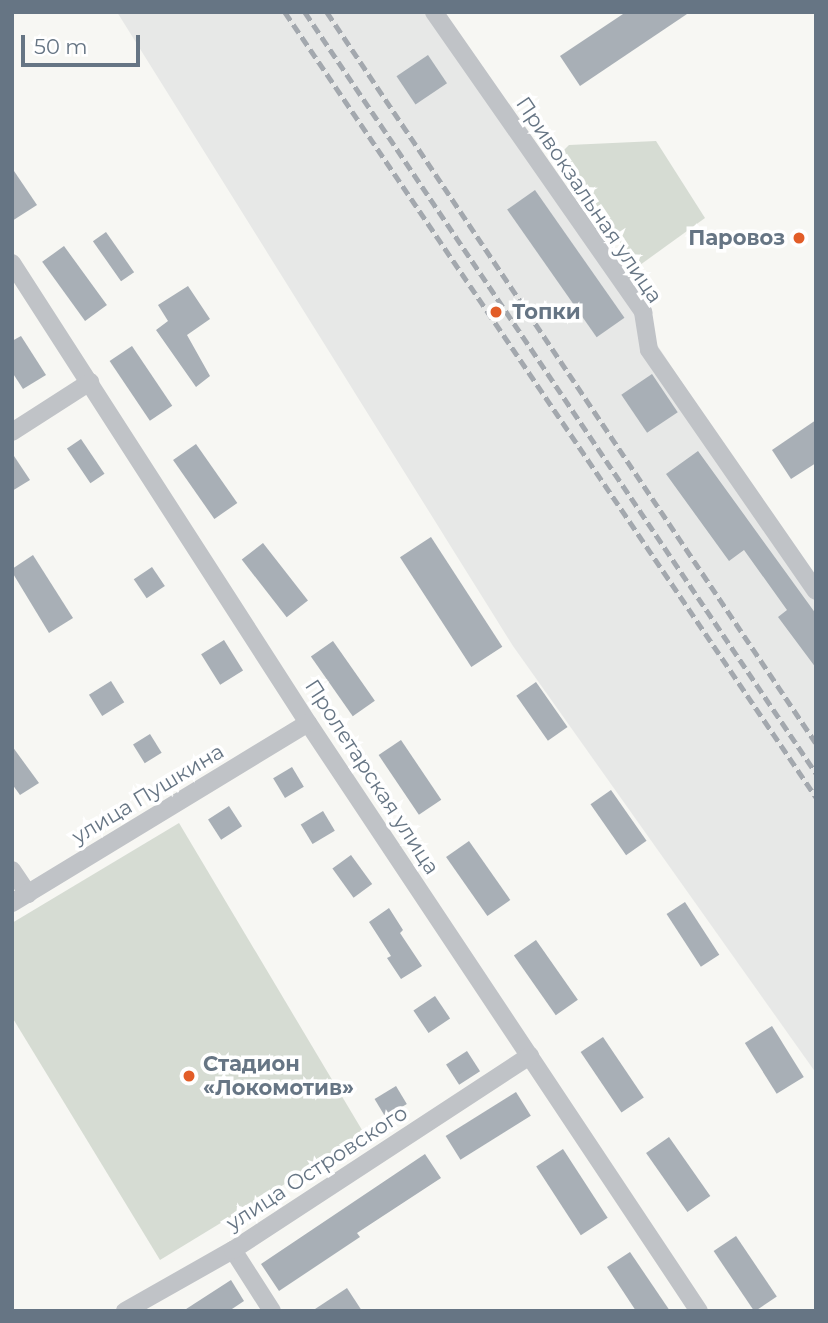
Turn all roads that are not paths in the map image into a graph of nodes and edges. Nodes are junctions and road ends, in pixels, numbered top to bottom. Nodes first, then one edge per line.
1 (434, 12) edge
2 (12, 263) edge
3 (90, 382) junction
4 (12, 432) edge
5 (816, 591) edge
6 (308, 723) junction
7 (12, 870) edge
8 (20, 899) edge
9 (530, 1056) junction
10 (233, 1250) junction
11 (125, 1311) edge
12 (272, 1311) edge
13 (699, 1311) edge

1 - 5 street, Привокзальная улица
2 - 3 street, Пролетарская улица
3 - 4 street
3 - 6 street, Пролетарская улица
6 - 8 street, улица Пушкина
6 - 9 street, Пролетарская улица
7 - 8 street
9 - 10 street, улица Островского
9 - 13 street, Пролетарская улица
10 - 11 street, улица Островского
10 - 12 street

